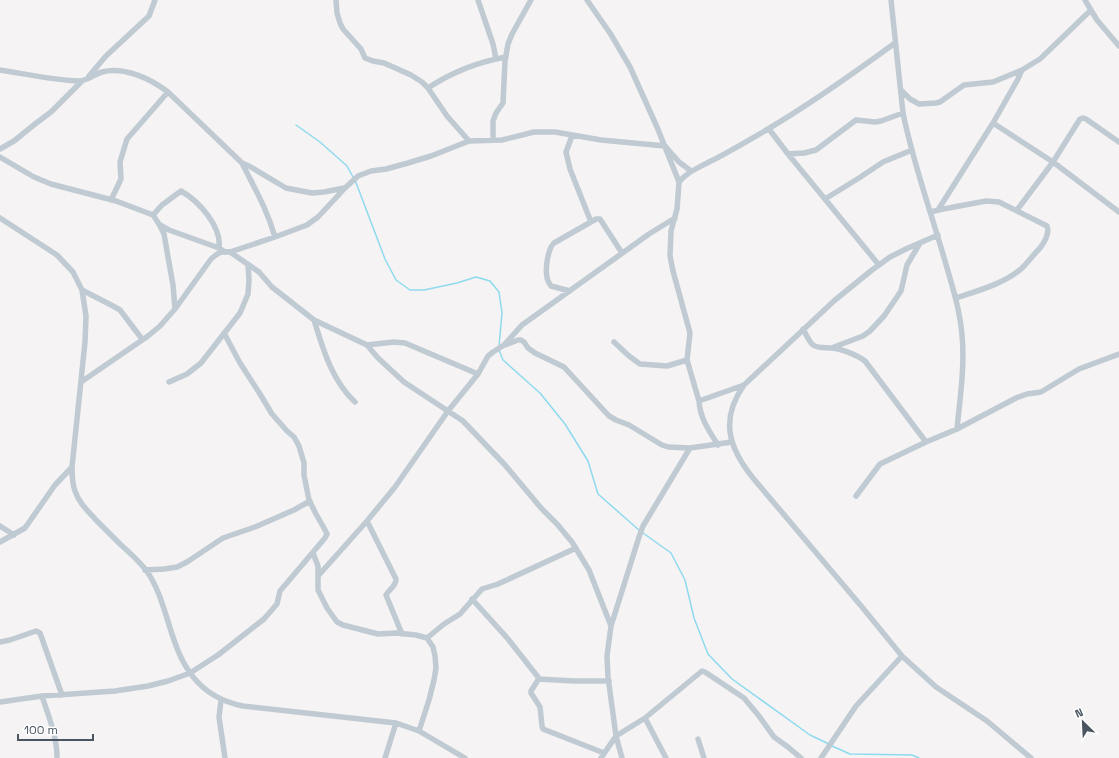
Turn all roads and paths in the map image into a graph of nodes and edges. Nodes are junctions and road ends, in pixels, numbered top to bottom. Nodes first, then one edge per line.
1 (155, 0) edge
2 (336, 0) edge
3 (478, 0) edge
4 (531, 0) edge
5 (587, 0) edge
6 (891, 0) edge
7 (1085, 0) edge
8 (1090, 10) junction
9 (895, 43) junction
10 (1119, 46) edge
11 (506, 57) junction
12 (496, 59) junction
13 (0, 70) edge
14 (1022, 70) junction
15 (84, 80) junction
16 (428, 88) junction
17 (901, 90) junction
18 (168, 92) junction
19 (903, 113) junction
20 (993, 123) junction
21 (769, 129) junction
22 (572, 136) junction
23 (493, 140) junction
24 (469, 141) junction
25 (1119, 142) edge
26 (665, 146) junction
27 (0, 150) edge
28 (912, 150) junction
29 (788, 154) junction
30 (0, 157) edge
31 (1053, 162) junction
32 (242, 163) junction
33 (691, 171) junction
34 (679, 182) junction
35 (345, 188) junction
36 (824, 199) junction
37 (111, 200) junction
38 (938, 210) junction
39 (1017, 210) junction
40 (931, 212) junction
41 (1119, 212) edge
42 (153, 214) junction
43 (0, 218) edge
44 (675, 218) junction
45 (591, 222) junction
46 (159, 224) junction
47 (938, 235) junction
48 (275, 237) junction
49 (920, 242) junction
50 (225, 251) junction
51 (622, 253) junction
52 (248, 265) junction
53 (879, 265) junction
54 (82, 290) junction
55 (570, 291) junction
56 (956, 298) junction
57 (175, 309) junction
58 (314, 320) junction
59 (803, 329) junction
60 (224, 333) junction
61 (142, 339) junction
62 (614, 342) dead end
63 (367, 345) junction
64 (504, 345) junction
65 (834, 348) junction
66 (1119, 354) edge
67 (687, 360) junction
68 (478, 374) junction
69 (81, 382) junction
70 (169, 382) dead end
71 (744, 385) junction
72 (699, 401) junction
73 (355, 402) dead end
74 (448, 411) junction
75 (957, 429) junction
76 (732, 442) junction
77 (926, 442) junction
78 (718, 445) junction
79 (690, 448) junction
80 (72, 467) junction
81 (856, 496) dead end
82 (310, 501) junction
83 (367, 521) junction
84 (0, 526) edge
85 (14, 534) junction
86 (0, 542) edge
87 (576, 548) junction
88 (313, 553) junction
89 (145, 570) junction
90 (318, 576) junction
91 (472, 599) junction
92 (611, 626) junction
93 (402, 634) junction
94 (427, 638) junction
95 (0, 642) edge
96 (902, 656) junction
97 (190, 673) junction
98 (538, 679) junction
99 (609, 681) junction
100 (62, 695) junction
101 (42, 696) junction
102 (220, 700) junction
103 (0, 702) edge
104 (645, 718) junction
105 (396, 724) junction
106 (419, 731) junction
107 (616, 736) junction
108 (698, 739) dead end
109 (602, 755) edge
110 (57, 757) dead end
111 (226, 758) edge
112 (385, 758) edge
113 (465, 758) edge
114 (622, 758) edge
115 (666, 758) edge
116 (704, 758) edge
117 (801, 758) edge
118 (821, 758) edge
119 (1031, 758) edge

1 - 15 street
2 - 16 street
3 - 12 street
4 - 11 street
5 - 26 street
6 - 9 street
7 - 8 street
8 - 10 street
8 - 14 street
9 - 17 street
9 - 21 street
11 - 12 street
11 - 23 street
12 - 16 street
13 - 15 street
14 - 17 street
14 - 20 street
15 - 18 street
15 - 27 street
16 - 24 street
17 - 19 street
18 - 32 street
18 - 37 street
19 - 28 street
19 - 29 street
20 - 31 street
20 - 38 street
21 - 29 street
21 - 33 street
22 - 23 street
22 - 26 street
22 - 45 street
23 - 24 street
24 - 35 street
25 - 31 street
26 - 33 street
26 - 34 street
28 - 36 street
28 - 40 street
29 - 36 street
30 - 37 street
31 - 39 street
31 - 41 street
32 - 35 street
32 - 48 street
33 - 34 street
34 - 44 street
35 - 48 street
36 - 53 street
37 - 42 street
38 - 39 street
38 - 40 street
39 - 56 street
40 - 47 street
42 - 46 street
42 - 50 street
43 - 54 street
44 - 51 street
44 - 67 street
45 - 51 street
45 - 55 street
46 - 50 street
46 - 57 street
47 - 49 street
47 - 56 street
48 - 50 street
49 - 53 street
49 - 65 street
50 - 52 street
50 - 57 street
51 - 55 street
52 - 58 street
52 - 60 street
53 - 59 street
54 - 61 street
54 - 69 street
55 - 64 street
56 - 75 street
57 - 61 street
58 - 63 street
58 - 73 street
59 - 65 street
59 - 71 street
60 - 70 street
60 - 82 street
61 - 69 street
62 - 67 street
63 - 68 street
63 - 74 street
64 - 68 street
64 - 79 street
65 - 77 street
66 - 75 street
67 - 72 street
68 - 74 street
69 - 80 street
71 - 72 street
71 - 76 street
72 - 78 street
74 - 83 street
74 - 87 street
75 - 77 street
76 - 78 street
76 - 96 street
77 - 81 street
78 - 79 street
79 - 92 street
80 - 85 street
80 - 89 street
82 - 88 street
82 - 89 street
83 - 90 street
83 - 93 street
84 - 85 street
85 - 86 street
87 - 91 street
87 - 92 street
88 - 90 street
88 - 97 street
89 - 97 street
90 - 93 street
91 - 94 street
91 - 98 street
92 - 99 street
93 - 94 street
94 - 106 street
95 - 100 street
96 - 118 street
96 - 119 street
97 - 100 street
97 - 102 street
98 - 99 street
98 - 109 street
99 - 107 street
100 - 101 street
101 - 103 street
101 - 110 street
102 - 105 street
102 - 111 street
104 - 107 street
104 - 115 street
104 - 117 street
105 - 106 street
105 - 112 street
106 - 113 street
107 - 109 street
107 - 114 street
108 - 116 street

